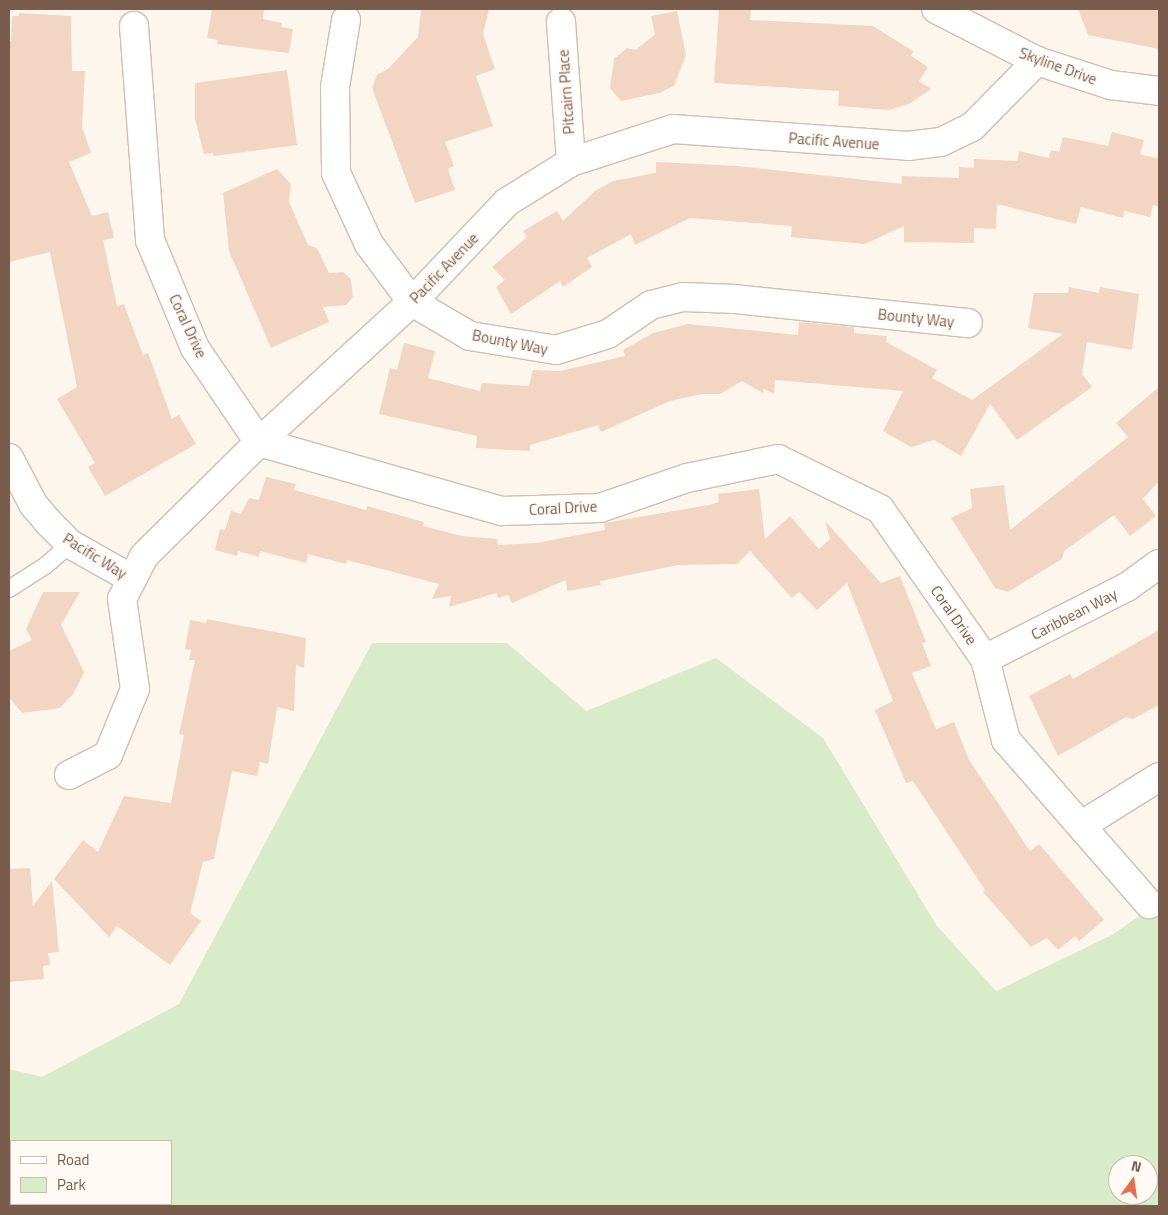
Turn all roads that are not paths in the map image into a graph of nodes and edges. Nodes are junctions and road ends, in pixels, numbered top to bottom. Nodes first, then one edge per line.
1 (936, 9) edge
2 (346, 20) dead end
3 (561, 22) dead end
4 (134, 26) dead end
5 (1037, 61) junction
6 (1159, 91) edge
7 (571, 162) junction
8 (412, 302) junction
9 (968, 323) dead end
10 (259, 442) junction
11 (9, 458) edge
12 (70, 544) junction
13 (1159, 564) edge
14 (132, 579) junction
15 (9, 589) edge
16 (985, 659) junction
17 (69, 775) dead end
18 (1159, 777) edge
19 (1082, 825) junction
20 (1149, 904) dead end

1 - 5 street, Skyline Drive
2 - 8 street, Bounty Way
3 - 7 street, Pitcairn Place
4 - 10 street, Coral Drive
5 - 6 street, Skyline Drive
5 - 7 street, Pacific Avenue
7 - 8 street, Pacific Avenue
8 - 9 street, Bounty Way
8 - 10 street, Pacific Avenue
10 - 14 street, Pacific Avenue
10 - 16 street, Coral Drive
11 - 12 street, Pacific Way
12 - 14 street, Pacific Way
12 - 15 lane
13 - 16 street, Caribbean Way
14 - 17 street, Pacific Avenue
16 - 19 street, Coral Drive
18 - 19 street
19 - 20 street, Coral Drive

